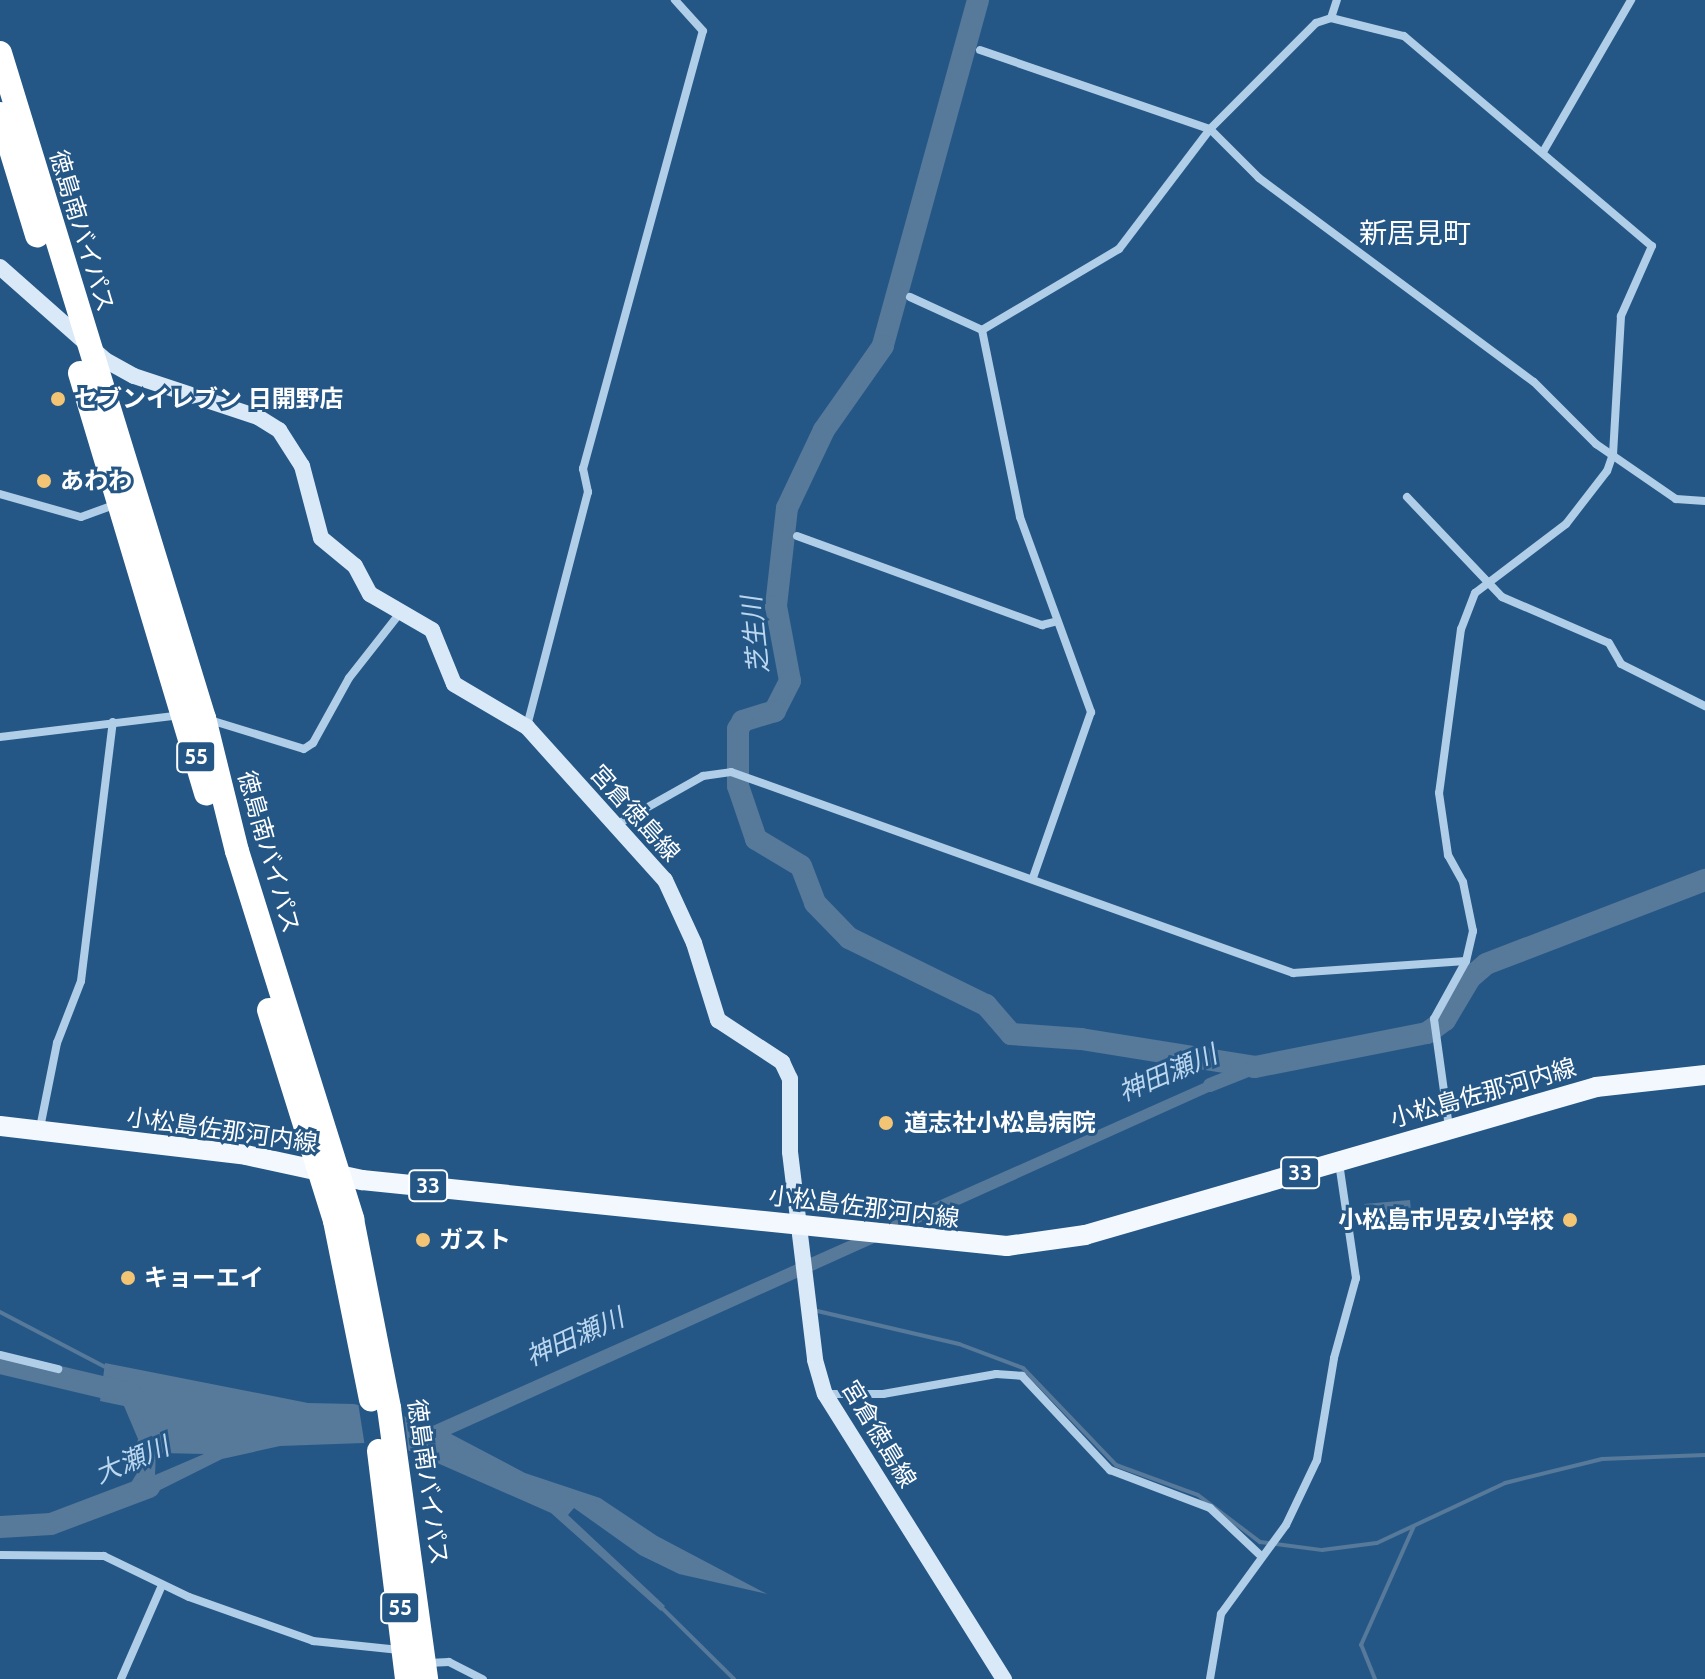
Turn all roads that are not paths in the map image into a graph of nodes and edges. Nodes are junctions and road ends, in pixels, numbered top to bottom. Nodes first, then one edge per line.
1 (675, 0) edge
2 (1337, 0) edge
3 (1631, 0) edge
4 (1331, 18) junction
5 (980, 50) dead end
6 (0, 53) edge
7 (0, 114) edge
8 (1210, 129) junction
9 (1543, 152) junction
10 (0, 267) edge
11 (910, 297) dead end
12 (64, 325) junction
13 (982, 330) junction
14 (87, 347) junction
15 (1613, 454) junction
16 (0, 494) edge
17 (1407, 497) dead end
18 (1705, 501) edge
19 (119, 503) junction
20 (797, 536) dead end
21 (1488, 583) junction
22 (400, 613) junction
23 (1054, 622) junction
24 (1705, 706) edge
25 (194, 717) junction
26 (113, 722) junction
27 (527, 727) junction
28 (0, 737) edge
29 (615, 826) junction
30 (1033, 878) junction
31 (1466, 961) junction
32 (1705, 1075) edge
33 (0, 1126) edge
34 (1449, 1130) junction
35 (39, 1132) junction
36 (1338, 1162) junction
37 (328, 1172) junction
38 (802, 1225) junction
39 (0, 1355) edge
40 (58, 1369) dead end
41 (825, 1394) junction
42 (0, 1555) edge
43 (1260, 1555) junction
44 (162, 1585) junction
45 (416, 1668) edge
46 (121, 1679) edge
47 (483, 1679) edge
48 (1004, 1679) edge
49 (1210, 1679) edge

1 - 27 street
2 - 4 street
3 - 9 street
4 - 8 street
4 - 9 street
5 - 8 street
6 - 14 highway, 徳島南バイパス / 55
7 - 12 highway, 徳島南バイパス / 55
8 - 13 street
8 - 15 street
9 - 15 street
10 - 12 main road, 宮倉徳島線
11 - 13 street
12 - 14 main road, 宮倉徳島線
12 - 19 highway, 徳島南バイパス / 55
13 - 23 street
14 - 22 main road, 宮倉徳島線
14 - 25 highway, 徳島南バイパス / 55
15 - 18 street
15 - 21 street
16 - 19 street
17 - 21 street
19 - 25 highway, 徳島南バイパス / 55
20 - 23 street
21 - 24 street
21 - 31 street
22 - 25 street
22 - 27 main road, 宮倉徳島線
23 - 30 street
25 - 26 street
25 - 37 highway, 徳島南バイパス / 55
26 - 28 street
26 - 35 street
27 - 29 main road, 宮倉徳島線
29 - 30 street
29 - 38 main road, 宮倉徳島線
30 - 31 street
31 - 34 street
32 - 34 main road, 小松島佐那河内線 / 33
33 - 35 main road, 小松島佐那河内線 / 33
34 - 36 main road, 小松島佐那河内線 / 33
35 - 37 main road, 小松島佐那河内線 / 33
36 - 38 main road, 小松島佐那河内線 / 33
36 - 43 street
37 - 38 main road, 小松島佐那河内線 / 33
37 - 45 highway, 徳島南バイパス / 55
38 - 41 main road, 宮倉徳島線
39 - 40 street
41 - 43 street
41 - 48 main road, 宮倉徳島線
42 - 44 street
43 - 49 street
44 - 45 street
44 - 46 street
45 - 47 street

